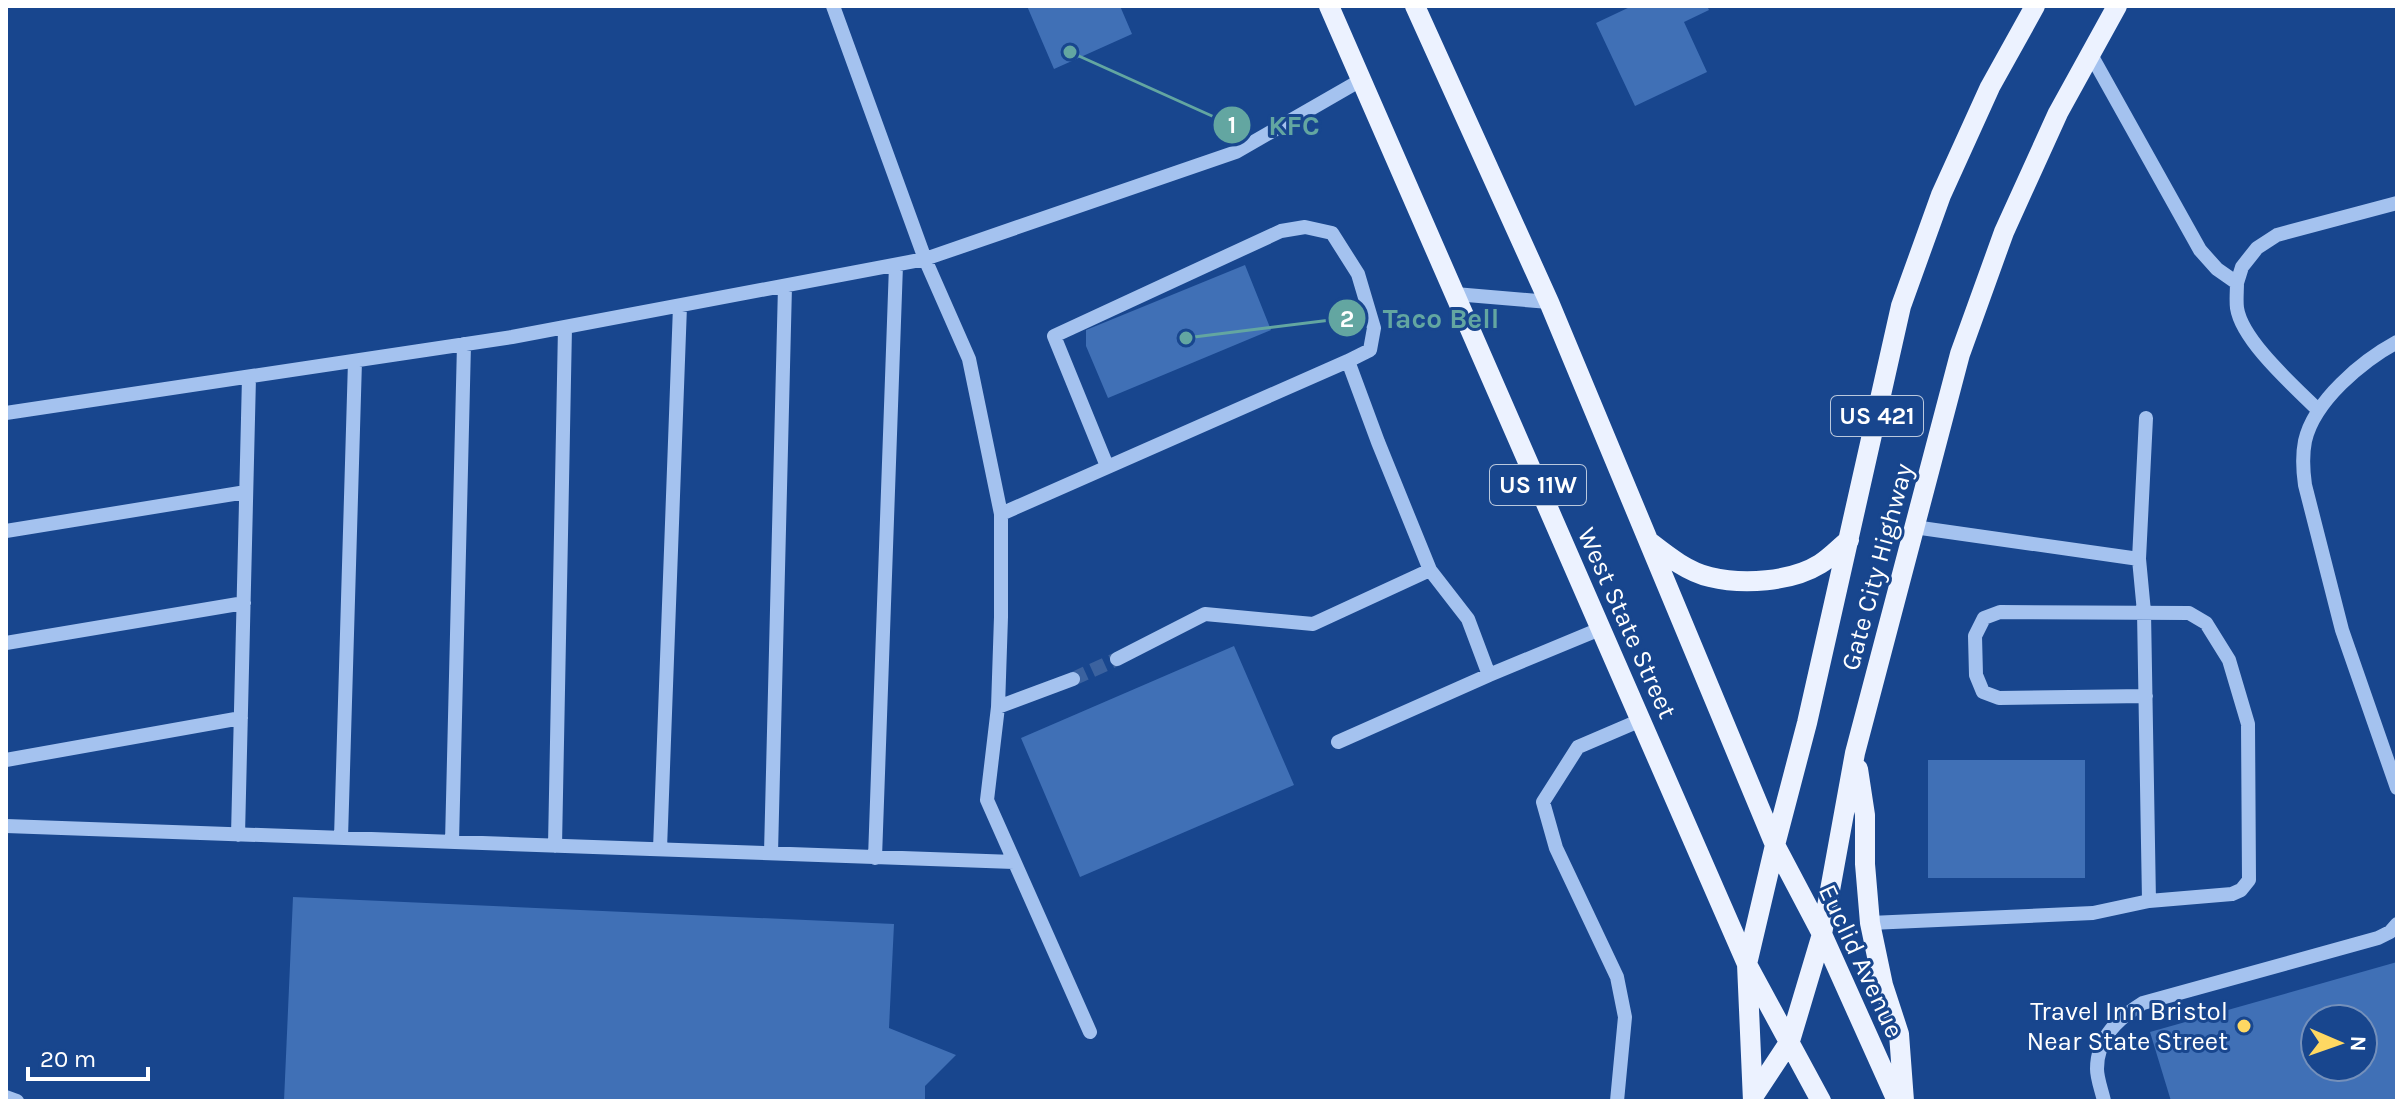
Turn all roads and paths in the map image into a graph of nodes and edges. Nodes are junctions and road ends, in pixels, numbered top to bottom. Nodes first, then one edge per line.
1 (833, 6) edge
2 (1329, 6) edge
3 (1415, 6) edge
4 (2035, 6) edge
5 (2117, 6) edge
6 (2090, 53) junction
7 (1361, 80) junction
8 (2397, 203) edge
9 (925, 259) junction
10 (896, 265) junction
11 (2237, 283) junction
12 (785, 286) junction
13 (1455, 294) junction
14 (1549, 302) junction
15 (680, 306) junction
16 (565, 327) junction
17 (2397, 342) edge
18 (464, 344) junction
19 (355, 361) junction
20 (1348, 361) junction
21 (249, 377) junction
22 (2318, 410) junction
23 (6, 413) edge
24 (2146, 418) dead end
25 (1107, 466) junction
26 (246, 492) junction
27 (1001, 514) junction
28 (1914, 527) junction
29 (6, 531) edge
30 (1849, 540) junction
31 (1648, 541) junction
32 (2139, 559) junction
33 (1430, 570) junction
34 (244, 603) junction
35 (2144, 612) junction
36 (1600, 629) junction
37 (6, 643) edge
38 (1117, 659) tunnel mouth
39 (1489, 675) junction
40 (1073, 679) tunnel mouth
41 (2146, 696) junction
42 (998, 707) junction
43 (241, 718) junction
44 (1641, 720) junction
45 (1338, 742) dead end
46 (1855, 753) junction
47 (6, 760) edge
48 (2397, 788) edge
49 (6, 826) edge
50 (238, 835) junction
51 (341, 838) junction
52 (452, 842) junction
53 (1775, 845) junction
54 (555, 846) junction
55 (660, 849) junction
56 (771, 853) junction
57 (875, 858) junction
58 (1014, 862) junction
59 (2149, 901) junction
60 (1870, 923) junction
61 (2397, 924) edge
62 (1822, 934) junction
63 (1747, 964) junction
64 (1090, 1032) dead end
65 (1790, 1041) junction
66 (6, 1097) edge
67 (1753, 1099) edge
68 (17, 1101) edge
69 (1617, 1101) edge
70 (1821, 1101) edge
71 (1897, 1101) edge
72 (1904, 1101) edge
73 (2104, 1101) edge

1 - 9 lane
2 - 7 main road, West State Street / US 11W
3 - 14 main road, West State Street / US 11W
4 - 30 main road, Gate City Highway / US 421
5 - 6 main road, Gate City Highway / US 421
6 - 11 lane
6 - 28 main road, Gate City Highway / US 421
7 - 9 lane
7 - 13 main road, West State Street / US 11W
8 - 11 lane
9 - 10 lane
9 - 27 lane
10 - 12 lane
10 - 57 lane
11 - 22 lane
12 - 15 lane
12 - 56 lane
13 - 14 lane
13 - 36 main road, West State Street / US 11W
14 - 31 main road, West State Street / US 11W
15 - 16 lane
15 - 55 lane
16 - 18 lane
16 - 54 lane
17 - 22 lane
18 - 19 lane
18 - 52 lane
19 - 21 lane
19 - 51 lane
20 - 25 lane
20 - 25 lane
20 - 33 lane
21 - 23 lane
21 - 26 lane
22 - 48 lane
24 - 32 lane
25 - 27 lane
26 - 29 lane
26 - 34 lane
27 - 42 lane
28 - 32 lane
28 - 46 main road, Gate City Highway / US 421
30 - 31 main road
30 - 53 main road, Gate City Highway / US 421
31 - 53 main road, West State Street / US 11W
32 - 35 lane
33 - 38 lane
33 - 39 lane
34 - 37 lane
34 - 43 lane
35 - 41 lane
35 - 41 lane
35 - 59 lane
36 - 39 lane
36 - 44 main road, West State Street / US 11W
39 - 45 lane
40 - 42 lane
41 - 59 lane
42 - 58 lane
43 - 47 lane
43 - 50 lane
44 - 63 main road, West State Street / US 11W
44 - 69 lane
46 - 60 main road
46 - 62 main road, Gate City Highway / US 421
49 - 50 lane
50 - 51 lane
51 - 52 lane
52 - 54 lane
53 - 62 main road, Euclid Avenue / US 11W
53 - 63 main road, Gate City Highway
54 - 55 lane
55 - 56 lane
56 - 57 lane
57 - 58 lane
58 - 64 lane
59 - 60 lane
60 - 72 main road
61 - 73 lane
62 - 65 main road, West State Street
62 - 71 main road, Euclid Avenue / US 11W
63 - 65 main road, US 11W
63 - 67 main road, West State Street
65 - 67 main road, West State Street
65 - 70 main road, US 11W
66 - 68 lane

